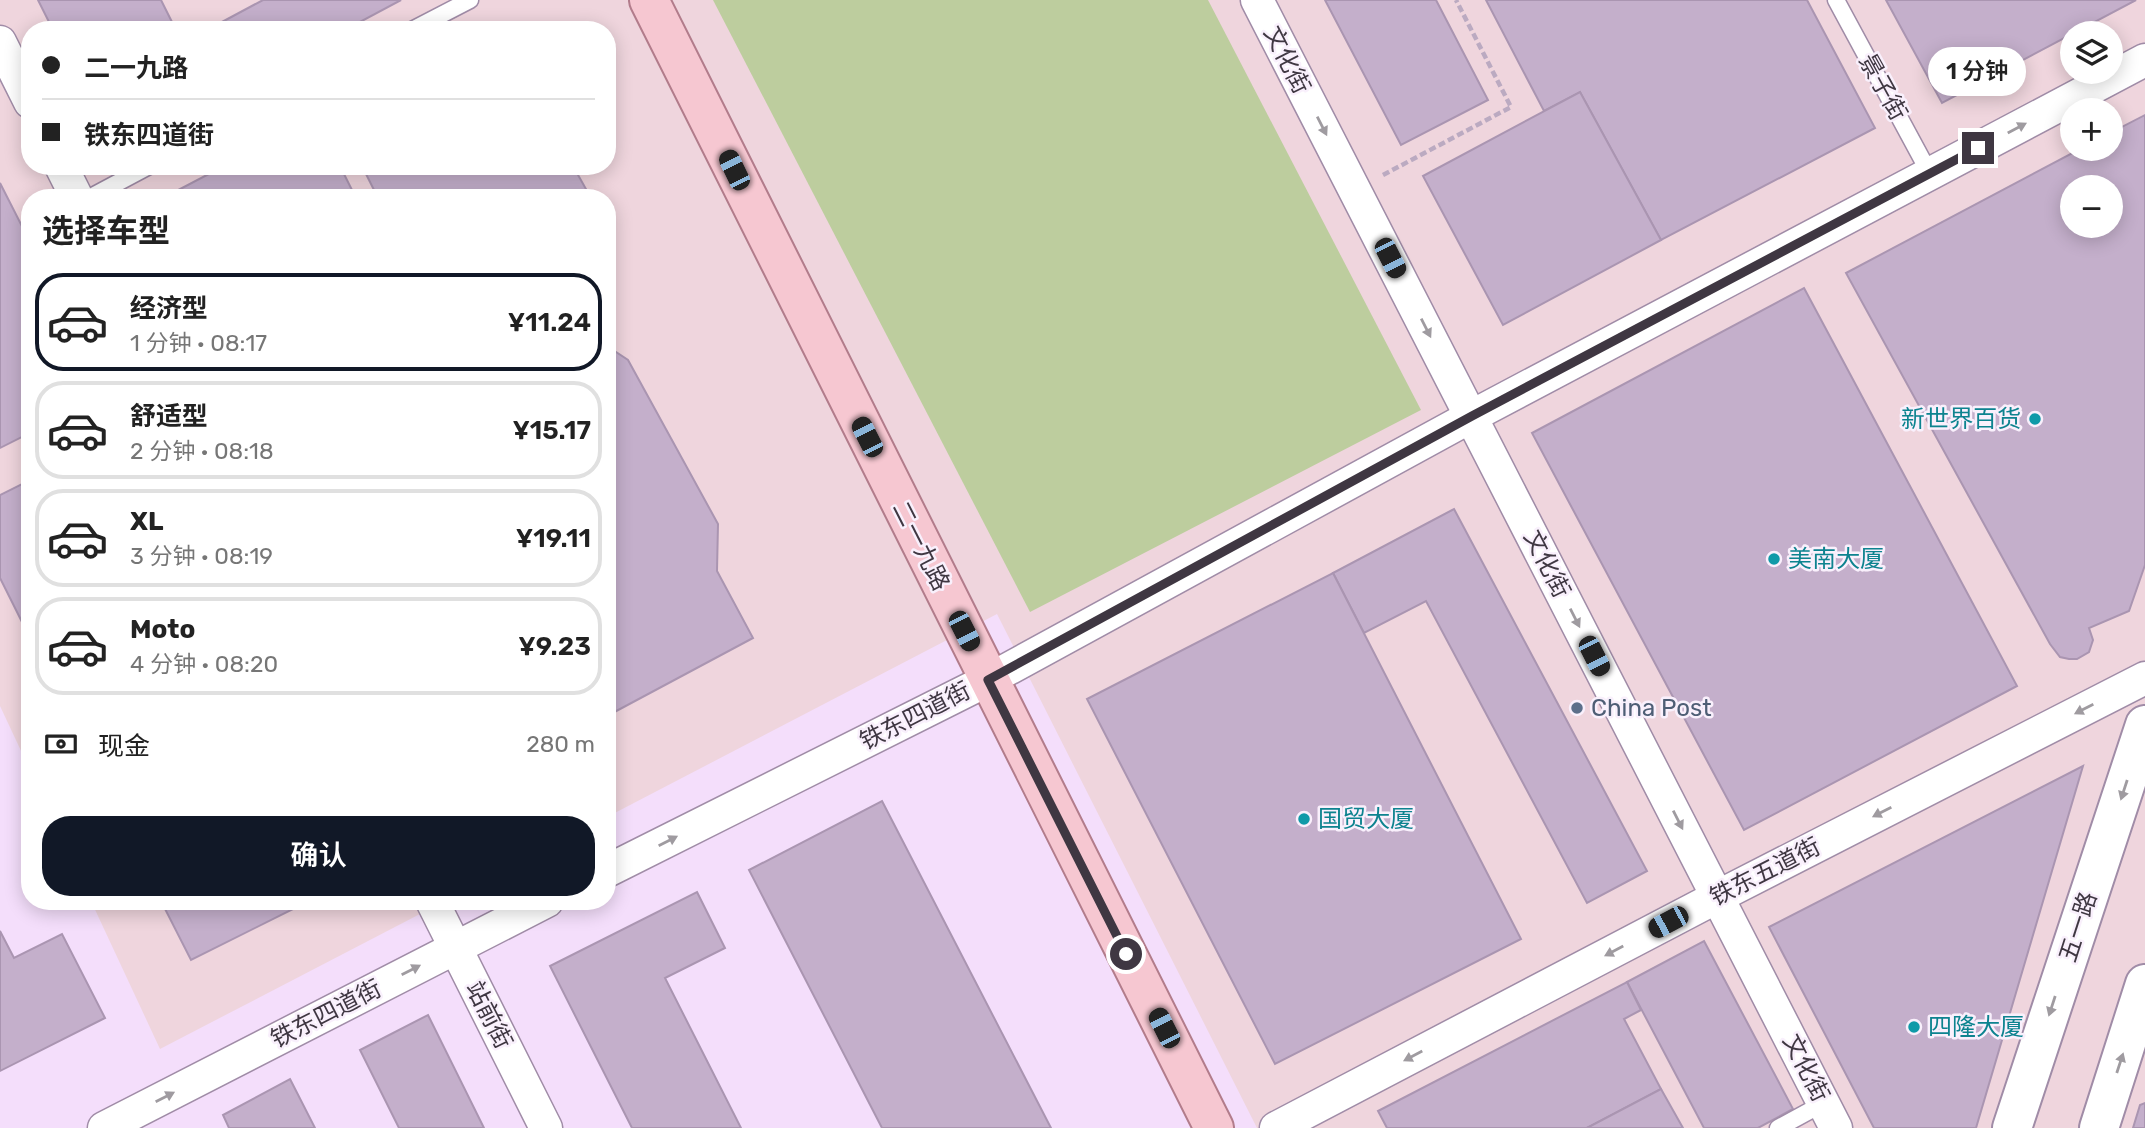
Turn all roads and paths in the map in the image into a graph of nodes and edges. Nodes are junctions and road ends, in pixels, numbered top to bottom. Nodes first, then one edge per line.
1 (470, 0) edge
2 (649, 0) edge
3 (1256, 0) edge
4 (1456, 0) edge
5 (1836, 0) edge
6 (429, 21) edge
7 (0, 42) edge
8 (2145, 60) edge
9 (21, 84) edge
10 (1930, 174) junction
11 (132, 175) edge
12 (106, 189) edge
13 (1354, 190) junction
14 (1472, 416) junction
15 (2145, 678) edge
16 (988, 680) junction
17 (2145, 725) edge
18 (616, 866) edge
19 (1717, 897) junction
20 (437, 910) edge
21 (529, 910) edge
22 (456, 947) junction
23 (2145, 984) edge
24 (1830, 1116) edge
25 (104, 1128) edge
26 (546, 1128) edge
27 (1214, 1128) edge
28 (1276, 1128) edge
29 (1778, 1128) edge
30 (2012, 1128) edge
31 (2099, 1128) edge

1 - 6 lane
2 - 16 main road, 二一九路
3 -> 13 street, 文化街
4 - 13 path
5 - 10 lane, 景子街
7 - 9 street
10 -> 8 street, 铁东四道街
10 - 14 street, 铁东四道街
11 - 12 lane
13 -> 14 street, 文化街
14 - 16 street, 铁东四道街
14 -> 19 street, 文化街
15 -> 19 street, 铁东五道街
18 -> 16 street, 铁东四道街
16 - 27 main road, 二一九路
17 -> 30 main road, 五一路
19 - 24 street, 文化街
19 -> 28 street, 铁东五道街
20 - 22 street, 站前街
21 - 22 street, 铁东四道街
25 -> 22 street, 铁东四道街
22 - 26 street, 站前街
31 -> 23 main road
24 - 29 lane

